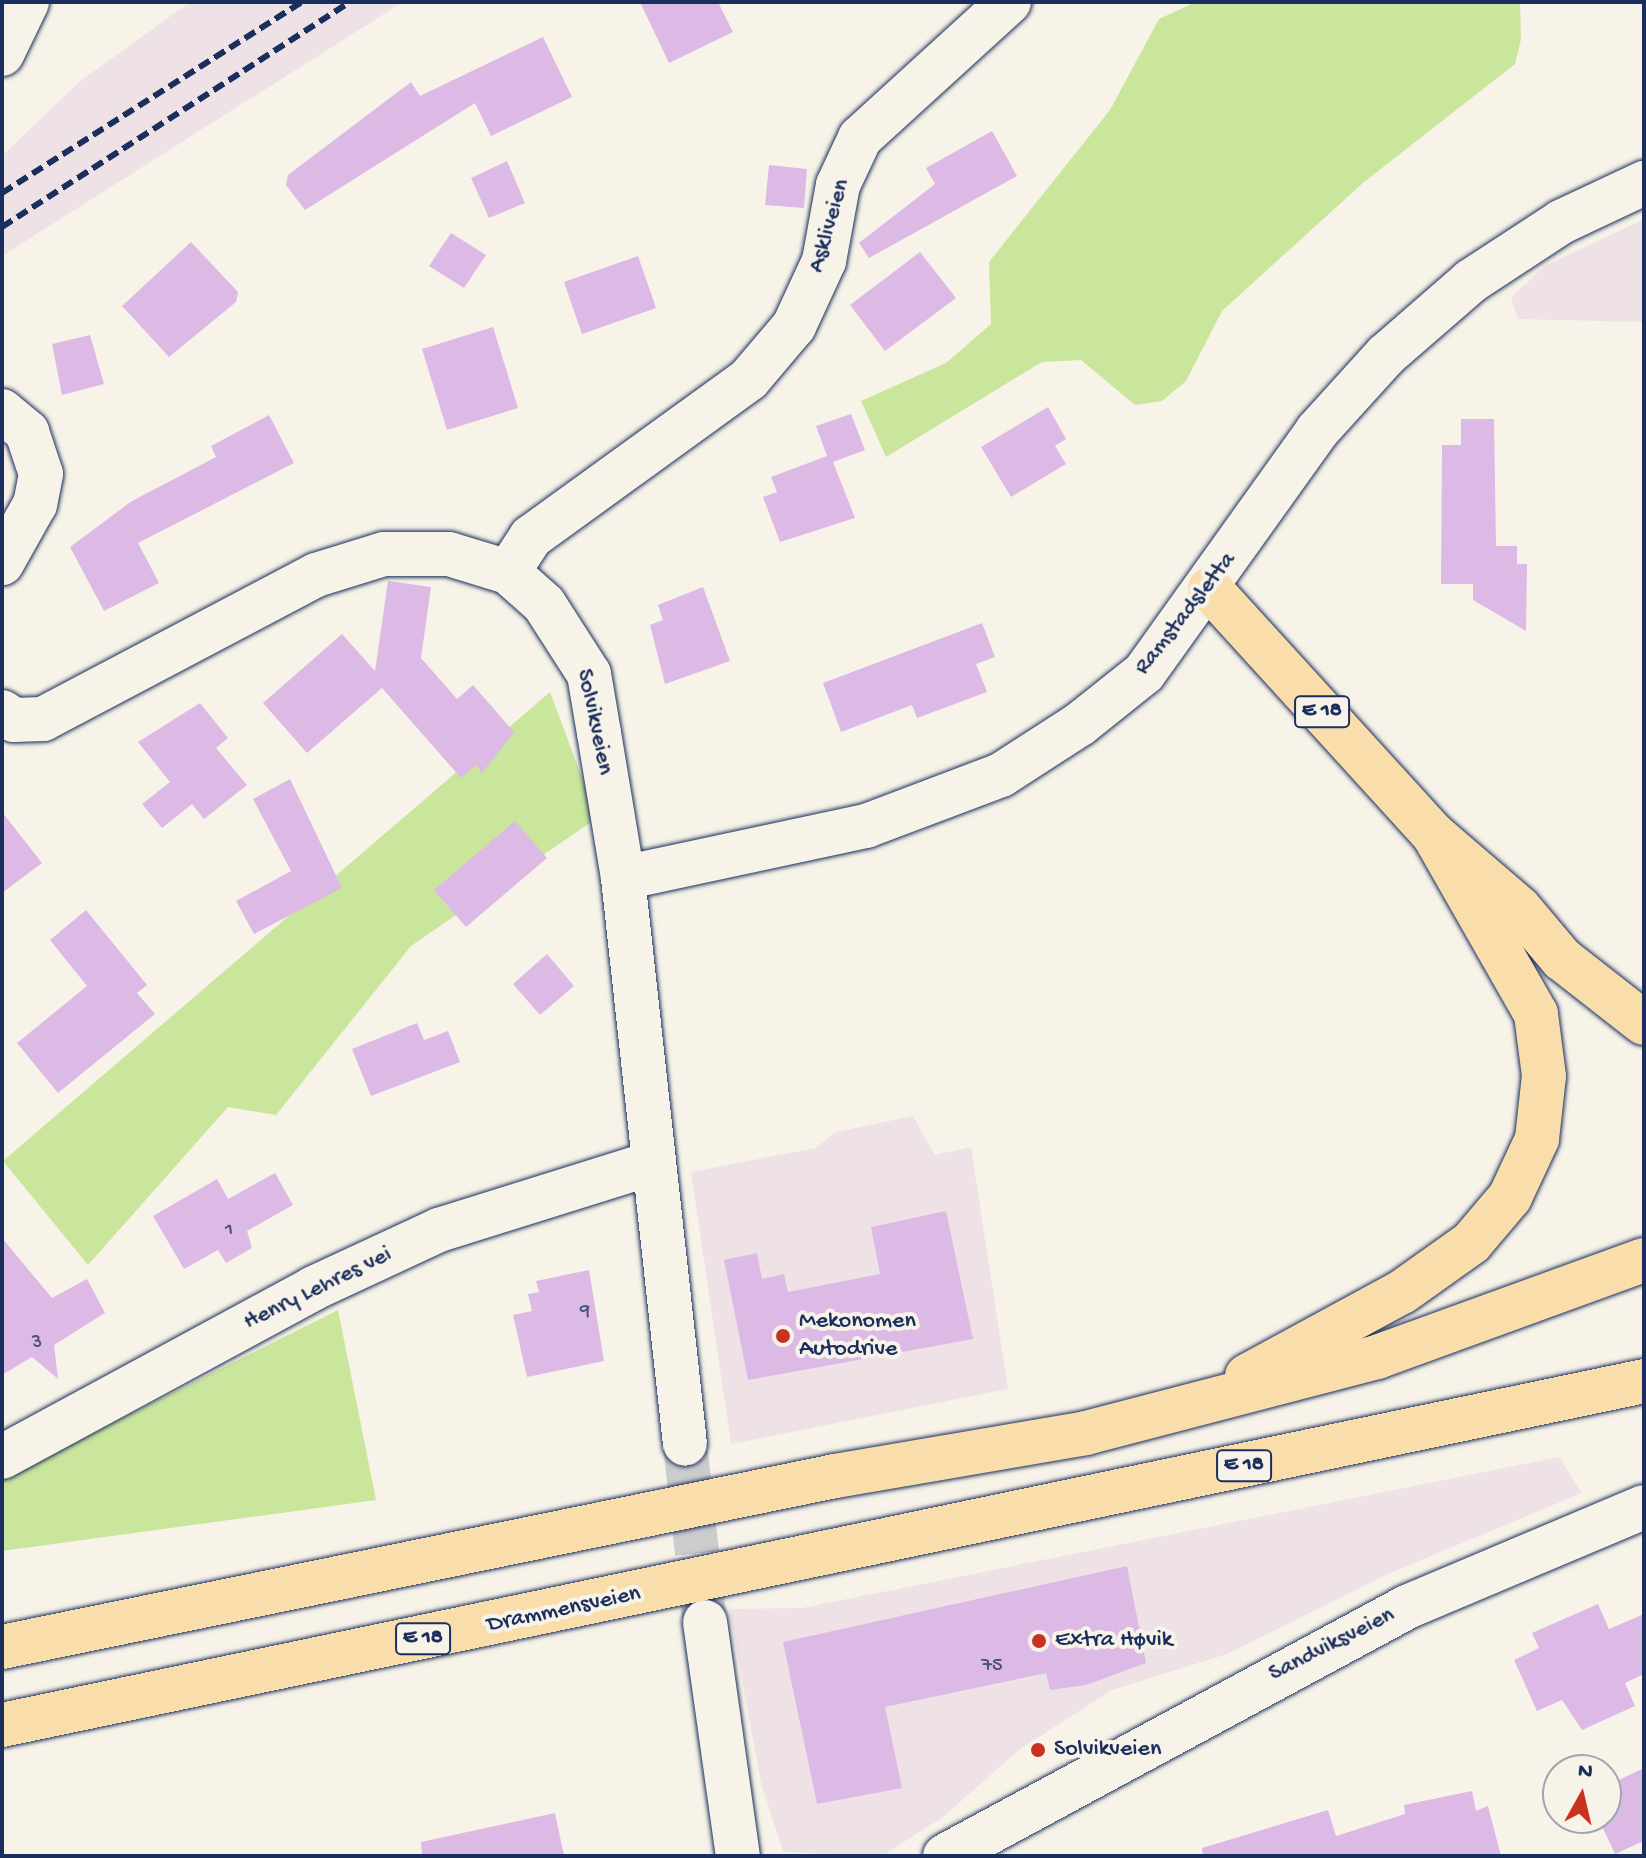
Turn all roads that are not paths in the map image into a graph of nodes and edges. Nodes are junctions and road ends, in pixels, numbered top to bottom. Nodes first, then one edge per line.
1 (27, 2) edge
2 (1009, 2) edge
3 (2, 54) edge
4 (1644, 183) edge
5 (2, 411) edge
6 (2, 563) edge
7 (508, 572) junction
8 (1210, 589) junction
9 (2, 712) edge
10 (1434, 835) junction
11 (623, 878) junction
12 (1644, 1023) edge
13 (653, 1163) junction
14 (1644, 1260) edge
15 (1644, 1381) edge
16 (1190, 1407) junction
17 (685, 1444) tunnel mouth
18 (2, 1457) edge
19 (1644, 1507) edge
20 (705, 1622) tunnel mouth
21 (2, 1647) edge
22 (2, 1725) edge
23 (1034, 1812) junction
24 (738, 1856) edge
25 (945, 1856) edge
26 (987, 1856) edge

1 - 3 street
2 - 7 street, Askliveien
4 - 8 street, Ramstadsletta
5 - 6 street
7 - 9 street, Solvikveien
7 - 11 street, Solvikveien
8 - 10 highway, E 18
8 - 11 street, Ramstadsletta
10 - 12 highway, E 18
10 - 16 highway, E 18
11 - 13 street, Solvikveien
13 - 17 street, Solvikveien
13 - 18 street, Henry Lehres vei
14 - 16 highway, E 18
15 - 22 highway, Drammensveien / E 18
16 - 21 highway, E 18
19 - 23 street, Sandviksveien
20 - 24 street
23 - 25 street, Sandviksveien
23 - 26 street, Sandviksveien

